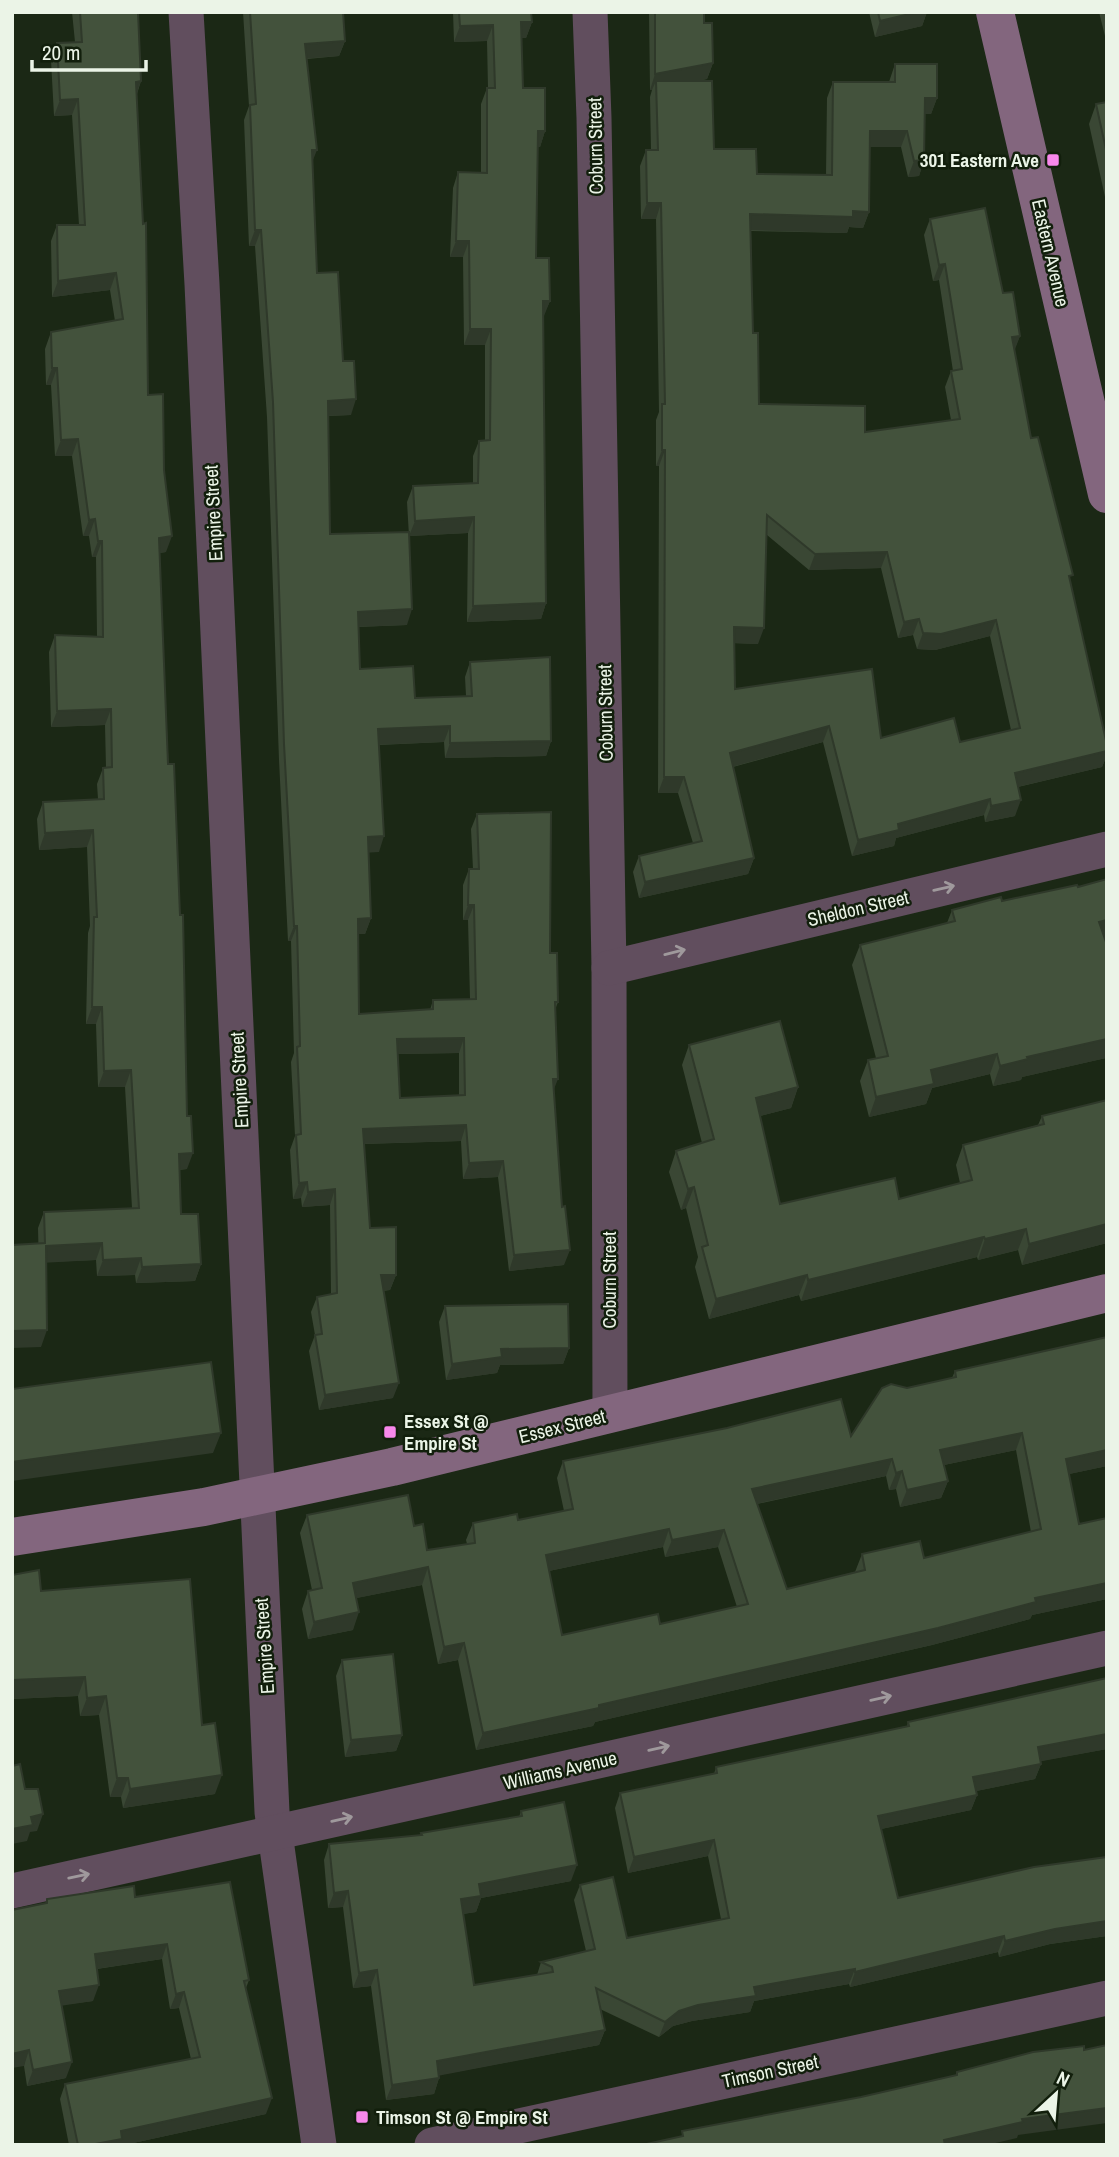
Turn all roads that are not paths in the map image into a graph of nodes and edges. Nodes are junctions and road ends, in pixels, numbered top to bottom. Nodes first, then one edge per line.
1 (186, 12) edge
2 (590, 12) edge
3 (995, 12) edge
4 (1107, 494) edge
5 (1107, 849) edge
6 (609, 968) junction
7 (1107, 1293) edge
8 (610, 1414) junction
9 (256, 1496) junction
10 (12, 1538) edge
11 (1107, 1647) edge
12 (275, 1834) junction
13 (12, 1891) edge
14 (1107, 1998) edge
15 (319, 2145) edge
16 (432, 2145) edge

1 - 9 street, Empire Street
2 - 6 street, Coburn Street
3 - 4 main road, Eastern Avenue
6 -> 5 street, Sheldon Street
6 - 8 street, Coburn Street
7 - 8 main road, Essex Street
8 - 9 main road, Essex Street
9 - 10 main road, Essex Street
9 - 12 street, Empire Street
12 -> 11 street, Williams Avenue
13 -> 12 street, Williams Avenue
12 - 15 street, Empire Street
14 - 16 street, Timson Street

